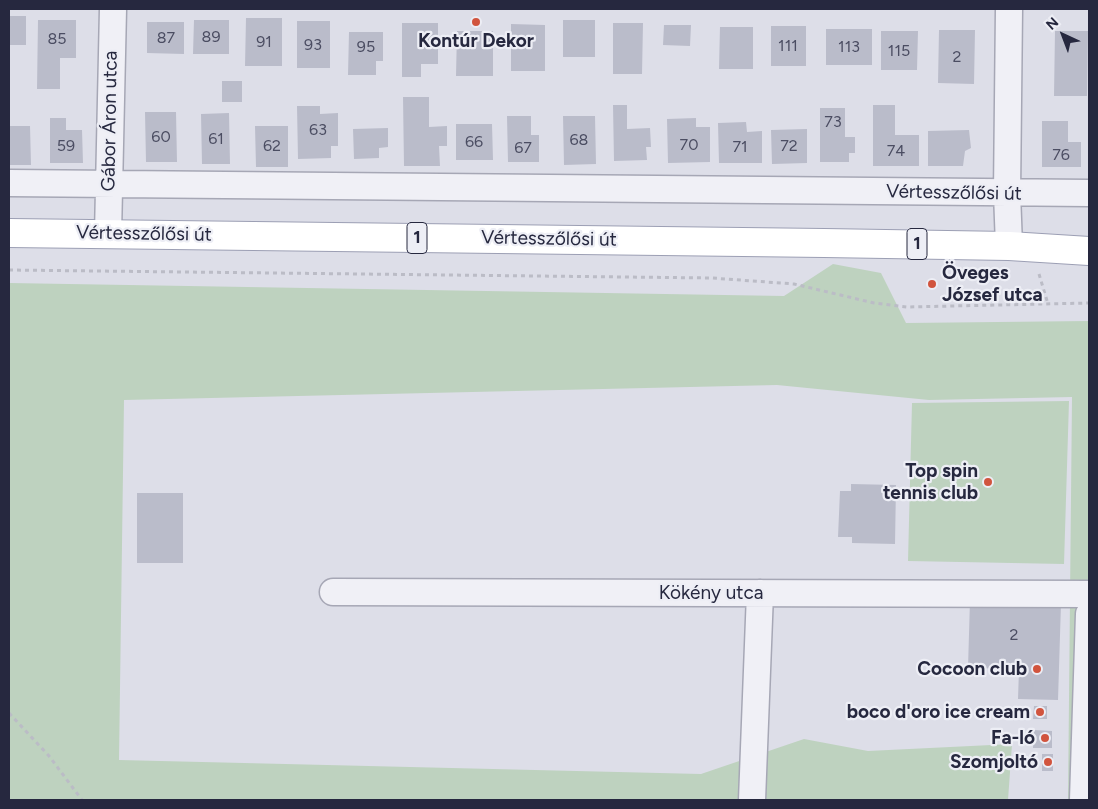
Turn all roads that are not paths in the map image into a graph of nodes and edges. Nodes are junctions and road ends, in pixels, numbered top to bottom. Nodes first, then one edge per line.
1 (113, 9) edge
2 (1009, 9) edge
3 (9, 183) edge
4 (109, 184) junction
5 (1007, 193) junction
6 (1089, 193) edge
7 (9, 232) edge
8 (108, 234) junction
9 (1009, 246) junction
10 (1089, 251) edge
11 (333, 592) dead end
12 (760, 593) junction
13 (1089, 594) edge
14 (1089, 614) edge
15 (752, 800) edge
16 (1084, 800) edge

1 - 4 street, Gábor Áron utca
2 - 5 street
3 - 4 street, Vértesszőlősi út
4 - 5 street, Vértesszőlősi út
4 - 8 street, Gábor Áron utca
5 - 6 street, Vértesszőlősi út
5 - 9 street
7 - 8 main road, Vértesszőlősi út / 1
8 - 9 main road, Vértesszőlősi út / 1
9 - 10 main road, Vértesszőlősi út / 1
11 - 12 street, Kökény utca
12 - 13 street, Kökény utca
12 - 15 street
14 - 16 street

